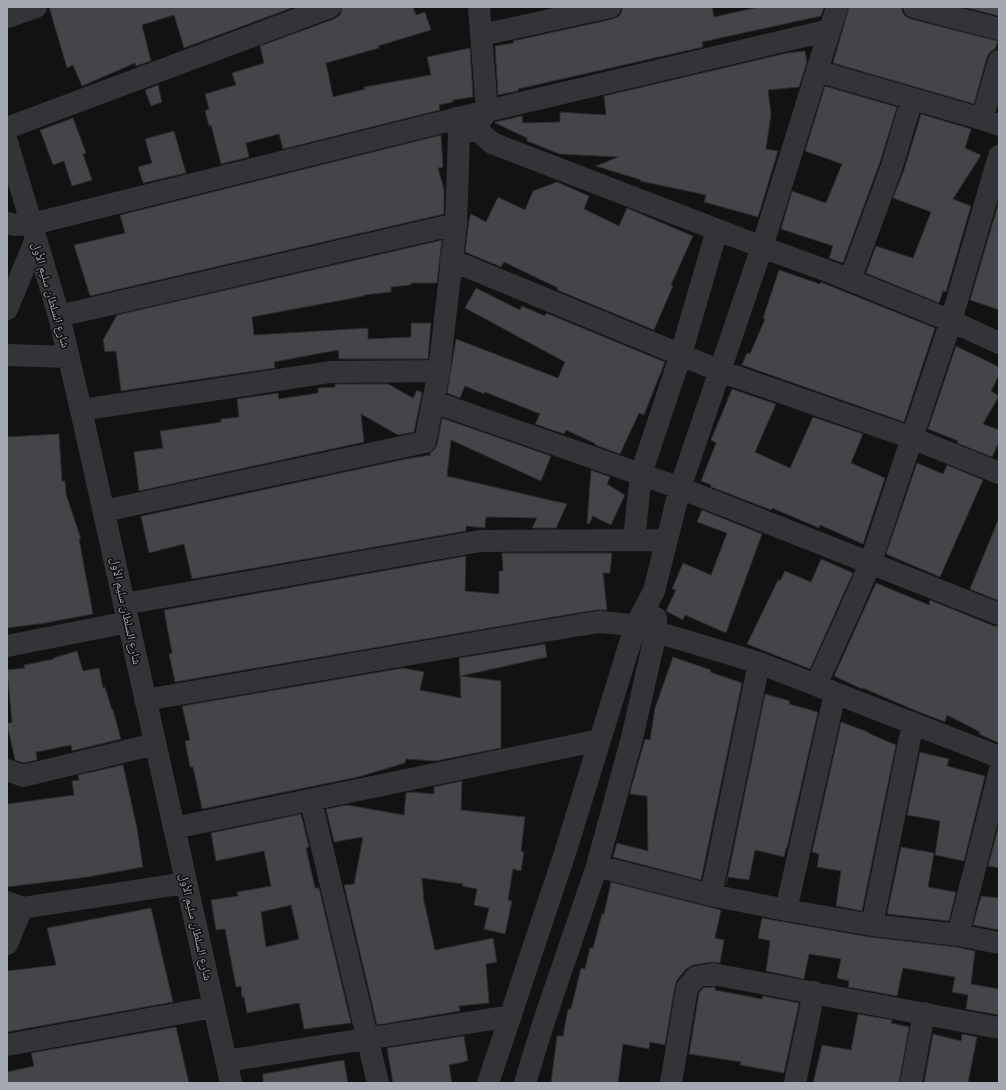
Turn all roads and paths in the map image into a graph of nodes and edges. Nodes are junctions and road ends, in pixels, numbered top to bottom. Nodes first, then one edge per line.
1 (36, 7) edge
2 (330, 7) edge
3 (479, 7) edge
4 (610, 7) edge
5 (837, 7) edge
6 (914, 7) edge
7 (7, 17) edge
8 (999, 29) edge
9 (830, 30) junction
10 (481, 35) junction
11 (999, 61) edge
12 (817, 71) junction
13 (912, 99) junction
14 (487, 111) junction
15 (991, 122) edge
16 (7, 128) edge
17 (464, 128) junction
18 (7, 142) edge
19 (999, 156) edge
20 (7, 223) edge
21 (456, 224) junction
22 (717, 230) junction
23 (34, 232) junction
24 (762, 247) junction
25 (451, 260) junction
26 (850, 280) junction
27 (7, 309) edge
28 (59, 316) junction
29 (951, 321) junction
30 (999, 343) edge
31 (680, 354) junction
32 (7, 355) edge
33 (68, 357) junction
34 (439, 370) junction
35 (720, 371) junction
36 (434, 402) junction
37 (81, 410) junction
38 (912, 438) junction
39 (999, 473) edge
40 (641, 474) junction
41 (680, 488) junction
42 (104, 511) junction
43 (634, 540) junction
44 (666, 540) junction
45 (870, 564) junction
46 (654, 591) junction
47 (126, 613) junction
48 (999, 614) edge
49 (635, 627) junction
50 (656, 632) junction
51 (7, 646) edge
52 (759, 664) junction
53 (825, 689) junction
54 (145, 700) junction
55 (913, 723) junction
56 (600, 740) junction
57 (155, 744) junction
58 (999, 757) edge
59 (7, 770) edge
60 (999, 773) edge
61 (311, 800) junction
62 (174, 828) junction
63 (597, 866) junction
64 (186, 883) junction
65 (711, 895) junction
66 (14, 905) edge
67 (786, 910) junction
68 (872, 925) junction
69 (958, 935) junction
70 (999, 943) edge
71 (7, 944) edge
72 (814, 992) junction
73 (214, 1007) junction
74 (924, 1013) junction
75 (511, 1016) junction
76 (999, 1028) edge
77 (367, 1039) junction
78 (7, 1045) edge
79 (226, 1061) junction
80 (231, 1083) edge
81 (378, 1083) edge
82 (488, 1083) edge
83 (525, 1083) edge
84 (671, 1083) edge
85 (795, 1083) edge
86 (911, 1083) edge

1 - 7 street
2 - 16 street
3 - 10 street
4 - 10 street
5 - 9 street
6 - 8 street
9 - 12 street
9 - 14 street
10 - 14 street
11 - 15 street
12 - 13 street
12 - 24 street
13 - 15 street
13 - 26 street
14 - 17 street
17 - 21 street
17 - 22 street
17 - 23 street
18 - 23 street, شارع السلطان سليم الأول
19 - 29 street
20 - 23 street
21 - 25 street
21 - 28 street
22 - 24 street
22 - 31 street
23 - 27 street
23 - 28 street, شارع السلطان سليم الأول
24 - 26 street
24 - 35 street
25 - 31 street
25 - 34 street
26 - 29 street
28 - 33 street, شارع السلطان سليم الأول
29 - 30 street
29 - 38 street
31 - 35 street
31 - 40 street
32 - 33 street
33 - 37 street, شارع السلطان سليم الأول
34 - 36 street
34 - 37 street
35 - 38 street
35 - 41 street
36 - 40 street
36 - 42 street
37 - 42 street, شارع السلطان سليم الأول
38 - 39 street
38 - 45 street
40 - 41 street
40 - 43 street
41 - 44 street
41 - 45 street
42 - 47 street, شارع السلطان سليم الأول
43 - 44 street
43 - 47 street
44 - 46 street
45 - 48 street
45 - 53 street
46 - 49 street
46 - 50 street
47 - 51 street
47 - 54 street, شارع السلطان سليم الأول
49 - 50 street
49 - 54 street
49 - 56 street
50 - 52 street
50 - 63 street
52 - 53 street
52 - 65 street
53 - 55 street
53 - 67 street
54 - 57 street, شارع السلطان سليم الأول
55 - 58 street
55 - 68 street
56 - 61 street
56 - 75 street
57 - 59 street
57 - 62 street, شارع السلطان سليم الأول
60 - 69 street
61 - 62 street
61 - 77 street
62 - 64 street, شارع السلطان سليم الأول
63 - 65 street
63 - 83 street
64 - 66 street
64 - 73 street, شارع السلطان سليم الأول
65 - 67 street
66 - 71 street
67 - 68 street
68 - 69 street
69 - 70 street
72 - 74 street
72 - 84 street
72 - 85 street
73 - 78 street
73 - 79 street, شارع السلطان سليم الأول
74 - 76 street
74 - 86 street
75 - 77 street
75 - 82 street
77 - 79 street
77 - 81 street
79 - 80 street, شارع السلطان سليم الأول

